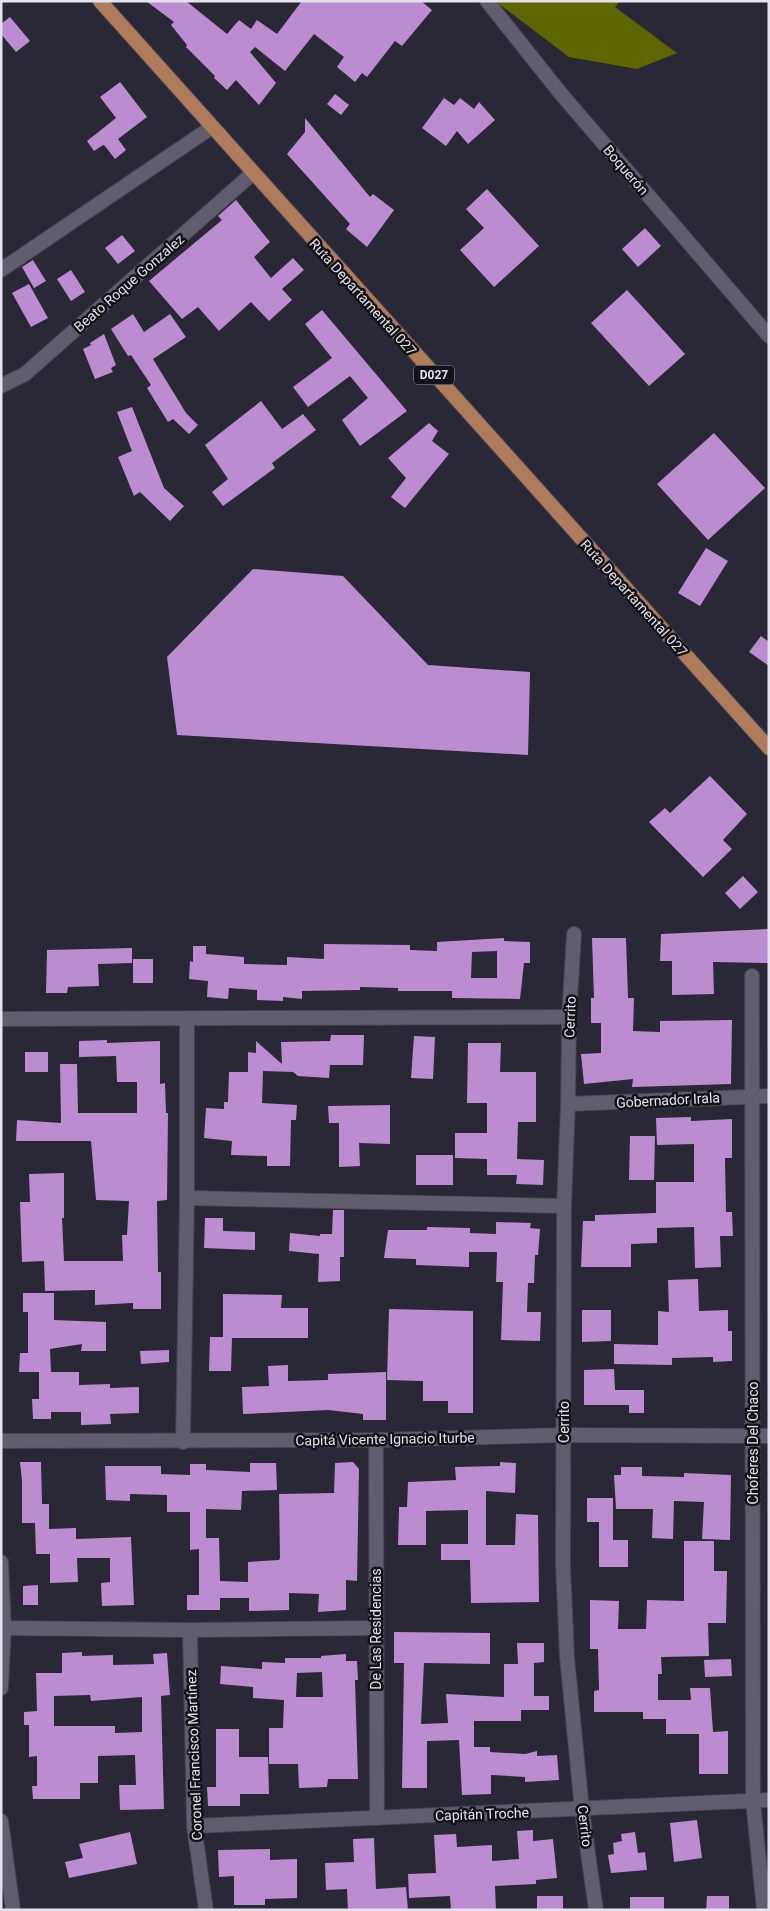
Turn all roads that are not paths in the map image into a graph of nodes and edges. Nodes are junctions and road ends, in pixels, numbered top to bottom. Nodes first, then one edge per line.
1 (100, 1) edge
2 (487, 1) edge
3 (212, 127) junction
4 (252, 174) junction
5 (1, 270) edge
6 (768, 333) edge
7 (1, 386) edge
8 (769, 748) edge
9 (574, 934) dead end
10 (752, 976) dead end
11 (569, 1016) junction
12 (1, 1019) edge
13 (187, 1020) junction
14 (751, 1096) junction
15 (769, 1096) edge
16 (568, 1104) junction
17 (187, 1198) junction
18 (564, 1206) junction
19 (564, 1435) junction
20 (753, 1435) junction
21 (769, 1436) edge
22 (376, 1440) junction
23 (1, 1441) edge
24 (183, 1442) junction
25 (1, 1562) edge
26 (2, 1628) edge
27 (375, 1628) junction
28 (190, 1630) junction
29 (1, 1688) edge
30 (769, 1800) edge
31 (753, 1801) junction
32 (582, 1810) junction
33 (378, 1818) junction
34 (1, 1821) edge
35 (194, 1826) junction
36 (13, 1910) edge
37 (206, 1910) edge
38 (596, 1910) edge
39 (764, 1910) edge

1 - 3 main road, Ruta Departamental 027 / D027
2 - 6 street, Boquerón
3 - 4 main road, Ruta Departamental 027 / D027
3 - 5 street
4 - 7 street, Beato Roque Gonzalez
4 - 8 main road, Ruta Departamental 027 / D027
9 - 11 street, Cerrito
10 - 14 street, Choferes Del Chaco
11 - 13 street
11 - 16 street, Cerrito
12 - 13 street
13 - 17 street
14 - 15 street, Gobernador Irala
14 - 16 street, Gobernador Irala
14 - 20 street, Choferes Del Chaco
16 - 18 street, Cerrito
17 - 18 street
17 - 24 street
18 - 19 street, Cerrito
19 - 20 street, Capitá Vicente Ignacio Iturbe
19 - 22 street, Capitá Vicente Ignacio Iturbe
19 - 32 street, Cerrito
20 - 21 street, Capitá Vicente Ignacio Iturbe
20 - 31 street, Choferes Del Chaco
22 - 24 street, Capitá Vicente Ignacio Iturbe
22 - 27 street, De Las Residencias
23 - 24 street, Capitá Vicente Ignacio Iturbe
25 - 26 street
26 - 28 street
26 - 29 street
27 - 28 street
27 - 33 street, De Las Residencias
28 - 35 street, Coronel Francisco Martínez
30 - 31 street, Capitán Troche
31 - 32 street, Capitán Troche
31 - 39 street, Choferes Del Chaco
32 - 33 street, Capitán Troche
32 - 38 street, Cerrito
33 - 35 street, Capitán Troche
34 - 36 street
35 - 37 street, Coronel Francisco Martínez

